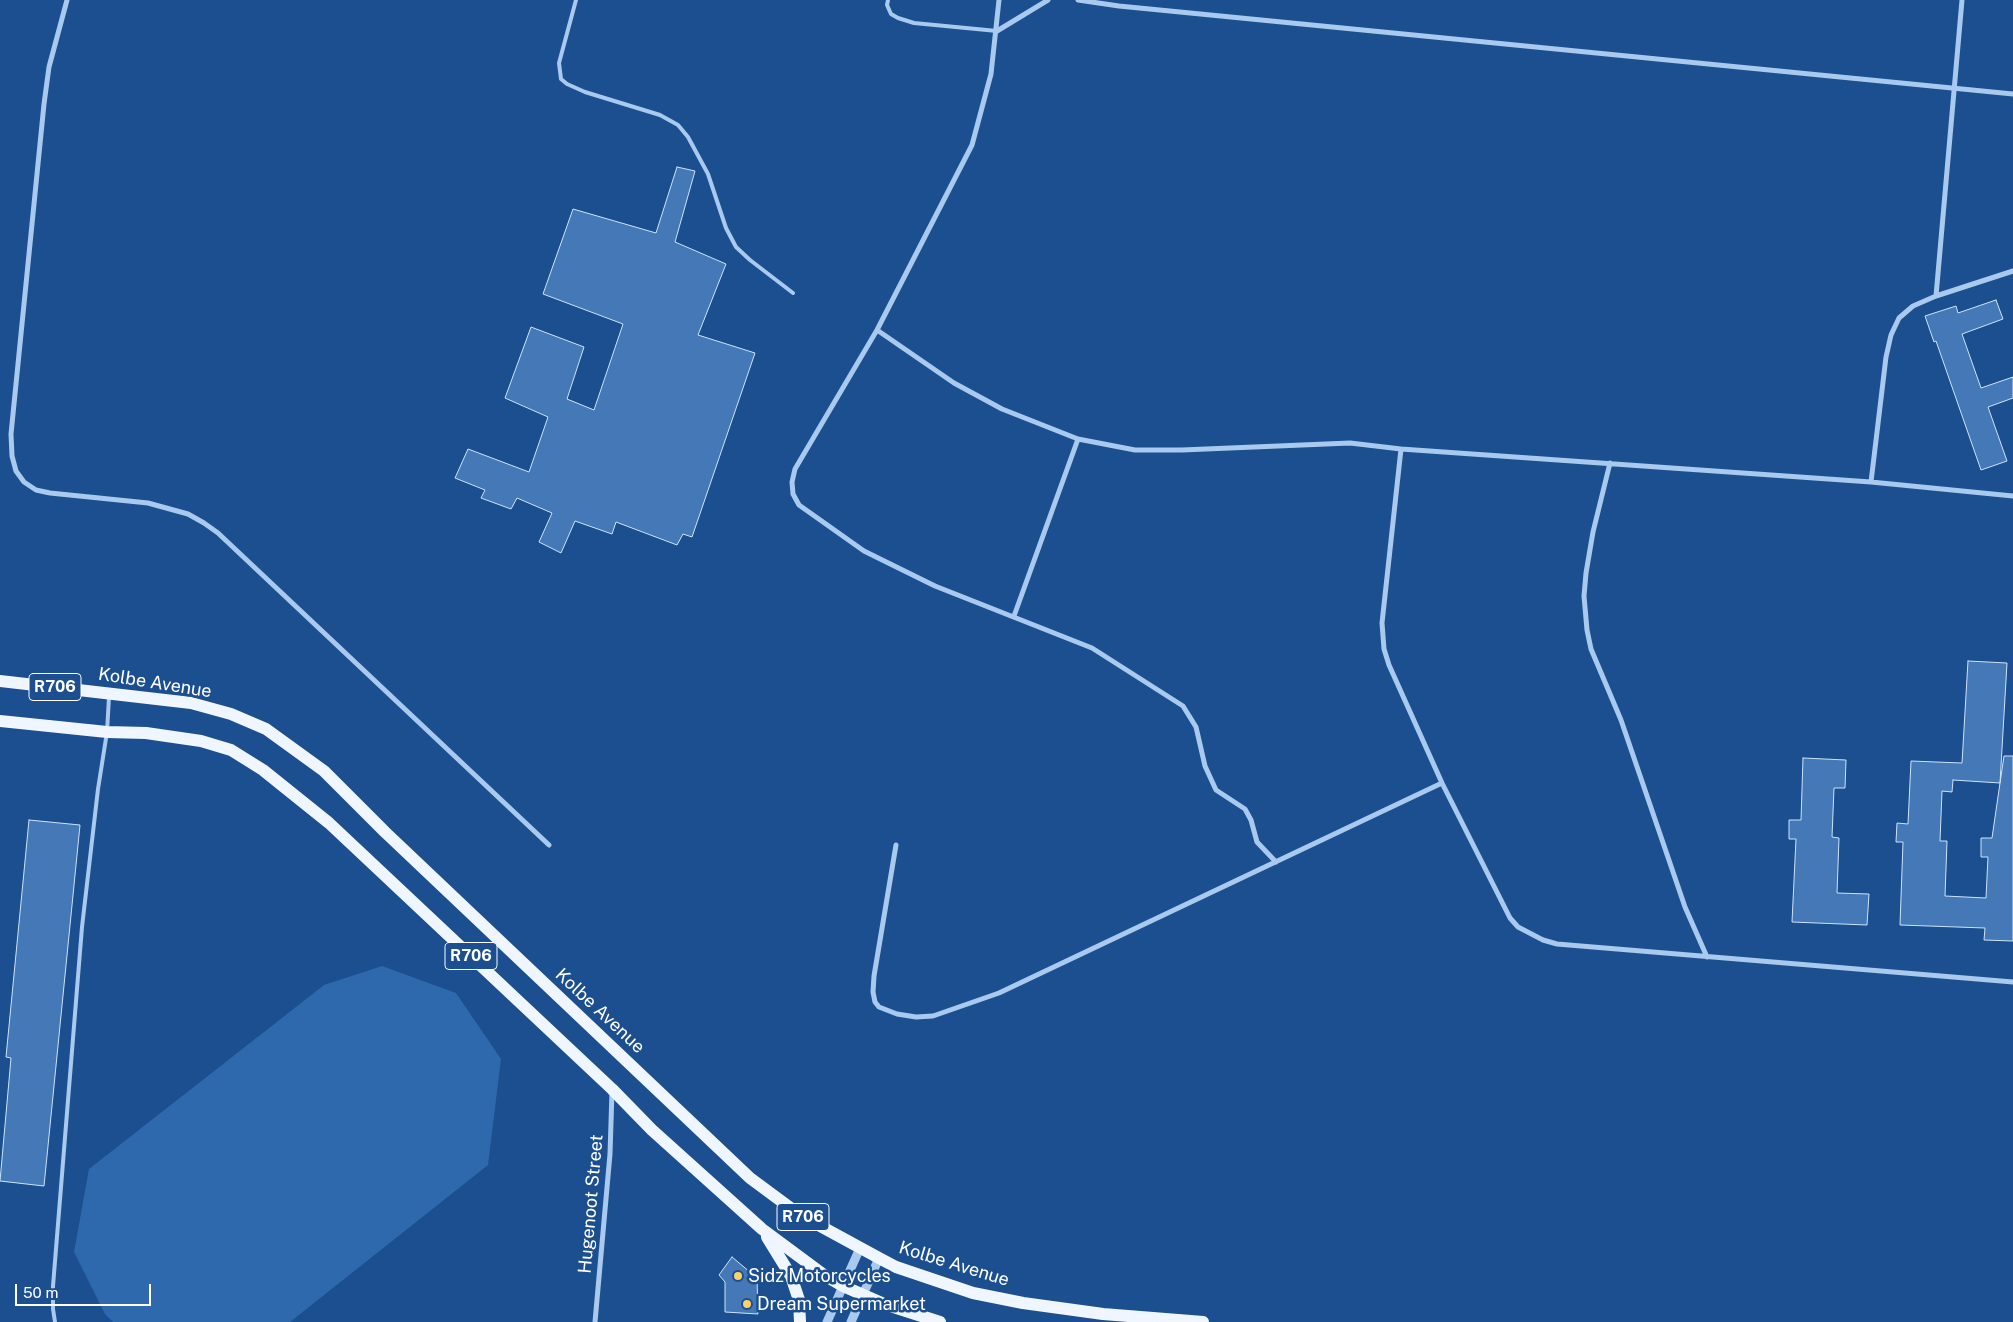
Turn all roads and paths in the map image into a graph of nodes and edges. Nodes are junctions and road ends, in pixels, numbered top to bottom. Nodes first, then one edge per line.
1 (67, 0) edge
2 (576, 0) edge
3 (888, 0) edge
4 (999, 0) edge
5 (1048, 0) edge
6 (1078, 0) edge
7 (1962, 0) edge
8 (1119, 3) edge
9 (997, 31) junction
10 (1955, 88) junction
11 (2013, 94) edge
12 (2013, 271) edge
13 (793, 293) dead end
14 (1936, 296) junction
15 (877, 330) junction
16 (1078, 439) junction
17 (1401, 449) junction
18 (1610, 463) junction
19 (1871, 482) junction
20 (2013, 496) edge
21 (1014, 616) junction
22 (0, 681) edge
23 (109, 692) junction
24 (0, 721) edge
25 (107, 732) junction
26 (1442, 783) junction
27 (549, 845) dead end
28 (896, 845) dead end
29 (1276, 862) junction
30 (1707, 957) junction
31 (2013, 982) edge
32 (612, 1089) junction
33 (762, 1229) junction
34 (860, 1248) junction
35 (879, 1258) junction
36 (844, 1286) junction
37 (862, 1294) junction
38 (56, 1322) edge
39 (595, 1322) edge
40 (800, 1322) edge
41 (827, 1322) edge
42 (852, 1322) edge
43 (940, 1322) edge
44 (1204, 1322) edge

1 - 27 street
2 - 13 lane
3 - 9 lane
4 - 9 street
5 - 9 street
6 - 8 street
7 - 10 street
8 - 10 street
9 - 15 street
10 - 11 street
10 - 14 street
12 - 14 street
14 - 19 street
15 - 16 street
15 - 21 street
16 - 17 street
16 - 21 street
17 - 18 street
17 - 26 street
18 - 19 street
18 - 30 street
19 - 20 street
21 - 29 street
22 - 23 main road, Kolbe Avenue / R706
23 - 25 lane
23 - 34 main road, Kolbe Avenue / R706
24 - 25 main road, R706
25 - 32 main road, R706
25 - 38 lane
26 - 29 street
26 - 30 street
28 - 29 street
30 - 31 street
32 - 33 main road, R706
32 - 39 street, Hugenoot Street
33 - 36 main road, R706
33 - 40 main road
34 - 35 main road, Kolbe Avenue / R706
34 - 36 street
35 - 37 street
35 - 44 main road, Kolbe Avenue / R706
36 - 37 main road, R706
36 - 41 street
37 - 42 street
37 - 43 main road, R706

